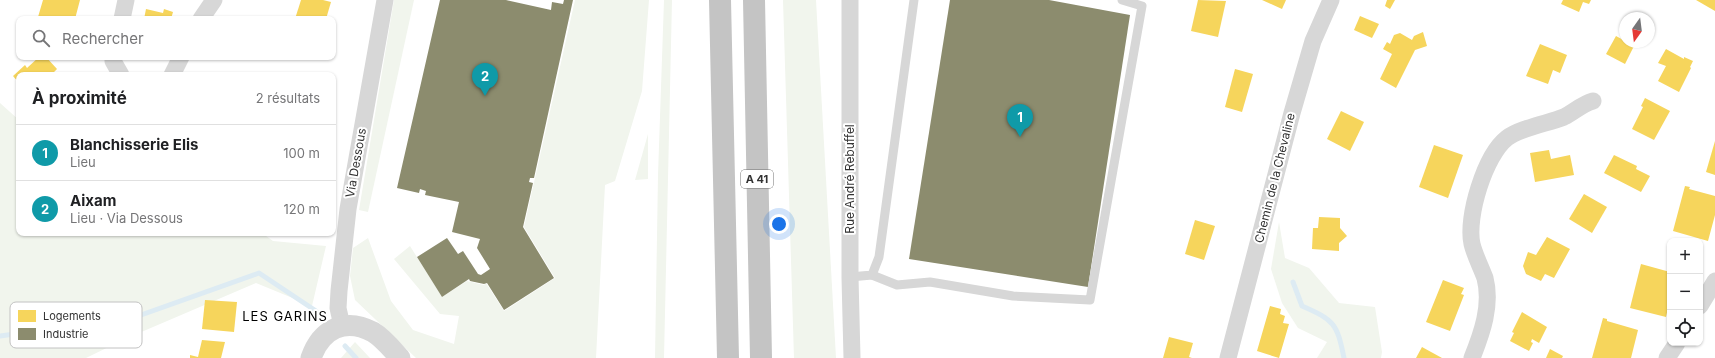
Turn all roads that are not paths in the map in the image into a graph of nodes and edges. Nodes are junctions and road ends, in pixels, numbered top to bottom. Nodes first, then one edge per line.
1 (126, 0) edge
2 (214, 0) edge
3 (385, 0) edge
4 (720, 0) edge
5 (754, 0) edge
6 (850, 0) edge
7 (914, 0) edge
8 (1122, 0) edge
9 (1332, 0) edge
10 (123, 16) edge
11 (203, 16) edge
12 (112, 60) edge
13 (180, 60) edge
14 (119, 72) edge
15 (174, 72) edge
16 (1593, 100) dead end
17 (872, 275) junction
18 (850, 278) junction
19 (1715, 281) edge
20 (1703, 301) edge
21 (342, 326) junction
22 (1675, 346) edge
23 (311, 358) edge
24 (400, 358) edge
25 (728, 358) edge
26 (761, 358) edge
27 (852, 358) edge
28 (1228, 358) edge
29 (1472, 358) edge
30 (1668, 358) edge

1 - 10 street
2 - 11 street
3 - 21 street, Via Dessous
4 - 25 highway, A 41
5 - 26 highway, A 41
6 - 18 street, Rue André Rebuffel
7 - 17 lane
8 - 17 lane
9 - 28 street, Chemin de la Chevaline
12 - 14 street
13 - 15 street
16 - 29 street
17 - 18 lane
18 - 27 street, Rue André Rebuffel
19 - 20 street
21 - 23 street
21 - 24 street
22 - 30 street

